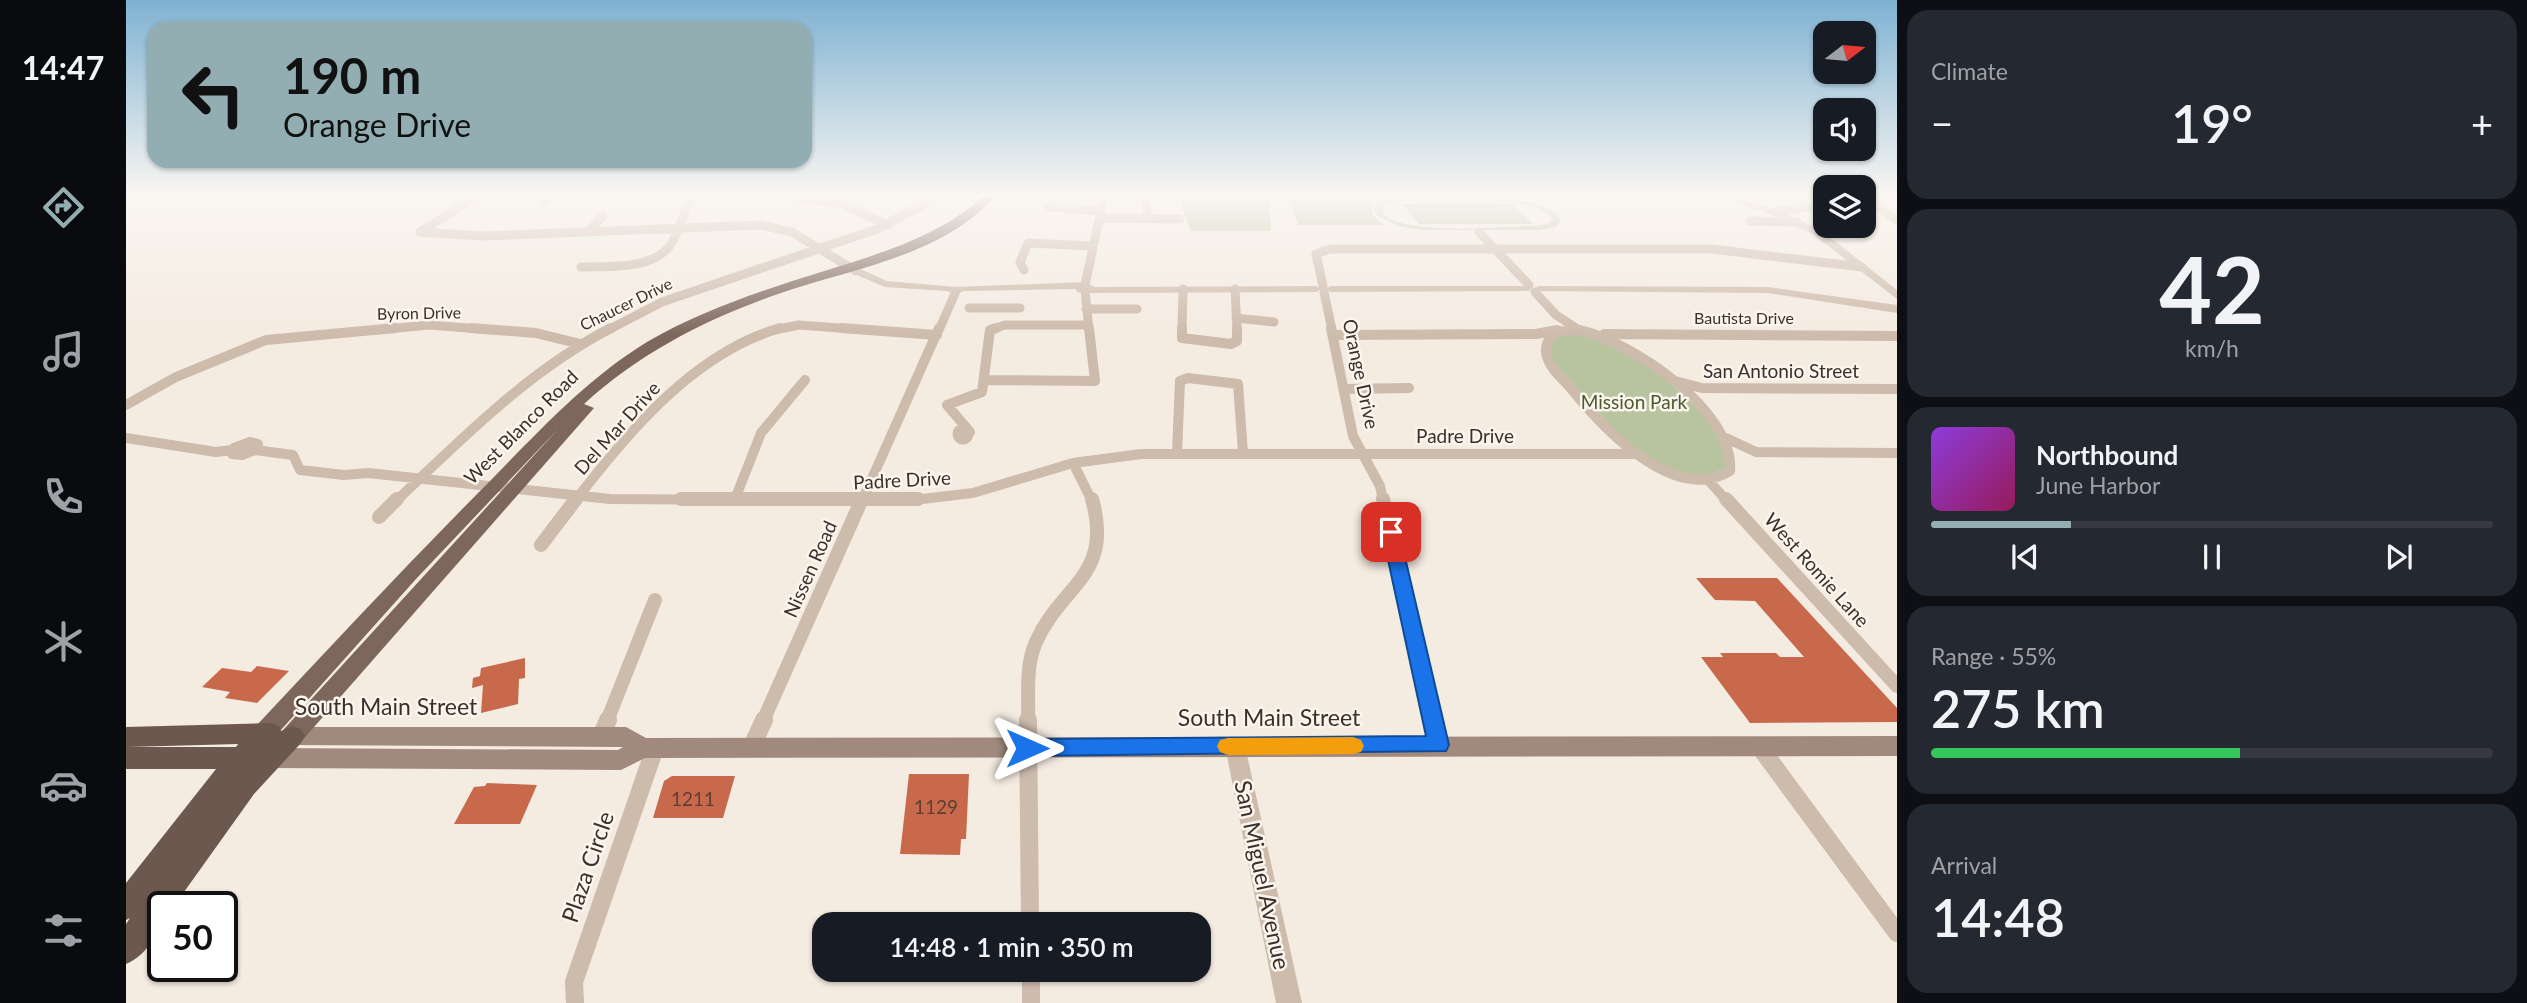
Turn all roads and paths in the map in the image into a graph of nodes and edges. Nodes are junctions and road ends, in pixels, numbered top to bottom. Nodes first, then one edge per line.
1 (671, 243) edge
2 (810, 243) edge
3 (834, 243) edge
4 (915, 243) edge
5 (931, 243) edge
6 (1093, 243) edge
7 (1489, 243) edge
8 (1833, 243) edge
9 (1092, 246) junction
10 (818, 248) junction
11 (1495, 249) junction
12 (581, 267) dead end
13 (1862, 267) junction
14 (852, 269) junction
15 (1024, 271) dead end
16 (1085, 288) junction
17 (956, 289) junction
18 (1183, 289) junction
19 (1235, 289) junction
20 (1323, 289) junction
21 (1532, 289) junction
22 (1020, 296) dead end
23 (1897, 296) edge
24 (969, 308) dead end
25 (1020, 308) junction
26 (1086, 309) junction
27 (1137, 309) dead end
28 (1897, 309) edge
29 (1556, 315) junction
30 (1236, 318) junction
31 (1274, 322) dead end
32 (1020, 325) junction
33 (1088, 325) junction
34 (1554, 332) junction
35 (1591, 332) junction
36 (1636, 334) junction
37 (937, 335) junction
38 (1333, 335) junction
39 (1519, 335) junction
40 (1897, 336) edge
41 (580, 344) junction
42 (1628, 348) junction
43 (1546, 349) junction
44 (1667, 377) junction
45 (805, 380) dead end
46 (985, 380) junction
47 (1409, 388) dead end
48 (1702, 388) junction
49 (1897, 388) edge
50 (1344, 389) junction
51 (1689, 399) junction
52 (126, 405) edge
53 (970, 432) dead end
54 (1724, 437) junction
55 (126, 438) edge
56 (1617, 440) junction
57 (1177, 453) junction
58 (1243, 453) junction
59 (1361, 453) junction
60 (1600, 453) junction
61 (1766, 453) junction
62 (1897, 453) edge
63 (1636, 454) junction
64 (1733, 461) junction
65 (1073, 463) junction
66 (419, 479) junction
67 (1708, 480) junction
68 (501, 488) junction
69 (579, 496) junction
70 (735, 499) junction
71 (862, 500) junction
72 (379, 517) dead end
73 (541, 545) dead end
74 (655, 600) dead end
75 (1897, 686) edge
76 (601, 736) junction
77 (126, 737) edge
78 (276, 742) junction
79 (1438, 745) junction
80 (1235, 746) junction
81 (1759, 746) junction
82 (1897, 746) edge
83 (648, 748) junction
84 (751, 748) junction
85 (1027, 748) junction
86 (126, 758) edge
87 (242, 758) junction
88 (126, 906) edge
89 (1030, 912) edge
90 (1897, 933) edge
91 (126, 949) edge
92 (1031, 982) edge
93 (575, 1003) edge
94 (1031, 1003) edge
95 (1289, 1003) edge

1 - 12 street
2 - 10 street
3 - 10 street, Chaucer Drive
4 - 14 main road, West Blanco Road
5 - 14 main road, West Blanco Road
6 - 9 street
7 - 11 street
8 - 13 street
9 - 15 street
9 - 16 street
10 - 14 street
10 - 41 street, Chaucer Drive
11 - 13 street
11 - 20 street, Orange Drive
11 - 21 street
13 - 23 street
14 - 17 street
14 - 68 main road, West Blanco Road
16 - 17 street
16 - 18 street
16 - 26 street
17 - 37 street, Nissen Road
18 - 19 street
18 - 30 street
19 - 20 street
19 - 30 street
20 - 21 street
20 - 38 street, Orange Drive
21 - 28 street
21 - 29 street
22 - 25 street
24 - 25 street
25 - 32 street
26 - 27 street
26 - 33 street
29 - 34 street
29 - 35 street
30 - 31 street
32 - 33 street
32 - 46 street
33 - 46 street
34 - 35 street
34 - 39 street
34 - 43 street
35 - 36 street, Bautista Drive
35 - 42 street
36 - 40 street, Bautista Drive
36 - 42 street
37 - 69 street, Del Mar Drive
37 - 71 street, Nissen Road
38 - 39 street
38 - 50 street, Orange Drive
39 - 43 street
41 - 52 street, Byron Drive
41 - 66 street, Chaucer Drive
42 - 44 street
43 - 56 street
44 - 48 street, San Antonio Street
44 - 51 street
45 - 70 street
46 - 53 street
47 - 50 street
48 - 49 street, San Antonio Street
48 - 51 street
50 - 59 street, Orange Drive
51 - 54 street
54 - 61 street
54 - 64 street
55 - 66 street, Padre Drive
56 - 60 street
56 - 63 street
57 - 58 street, Padre Drive
57 - 58 street
57 - 65 street, Padre Drive
58 - 59 street, Padre Drive
59 - 60 street, Padre Drive
59 - 79 street, Orange Drive
60 - 63 street, Padre Drive
61 - 62 street
61 - 64 street
63 - 67 street
64 - 67 street
65 - 71 street, Padre Drive
65 - 85 street
66 - 68 street, Padre Drive
66 - 72 street, Chaucer Drive
67 - 75 street, West Romie Lane
68 - 69 street, Padre Drive
68 - 78 main road, West Blanco Road
69 - 70 street, Padre Drive
69 - 73 street, Del Mar Drive
70 - 71 street, Padre Drive
71 - 84 street, Nissen Road
74 - 76 street
76 - 78 main road, South Main Street
76 - 83 main road, South Main Street
77 - 78 highway, South Main Street
78 - 83 main road, South Main Street
78 - 87 highway
78 - 91 highway
79 - 80 main road, South Main Street
79 - 81 main road, South Main Street
80 - 85 main road, South Main Street
80 - 95 street, San Miguel Avenue
81 - 82 main road, South Main Street
81 - 90 street
83 - 84 main road, South Main Street
83 - 93 street, Plaza Circle
84 - 85 main road, South Main Street
85 - 89 street
86 - 87 highway
87 - 88 highway
92 - 94 street

